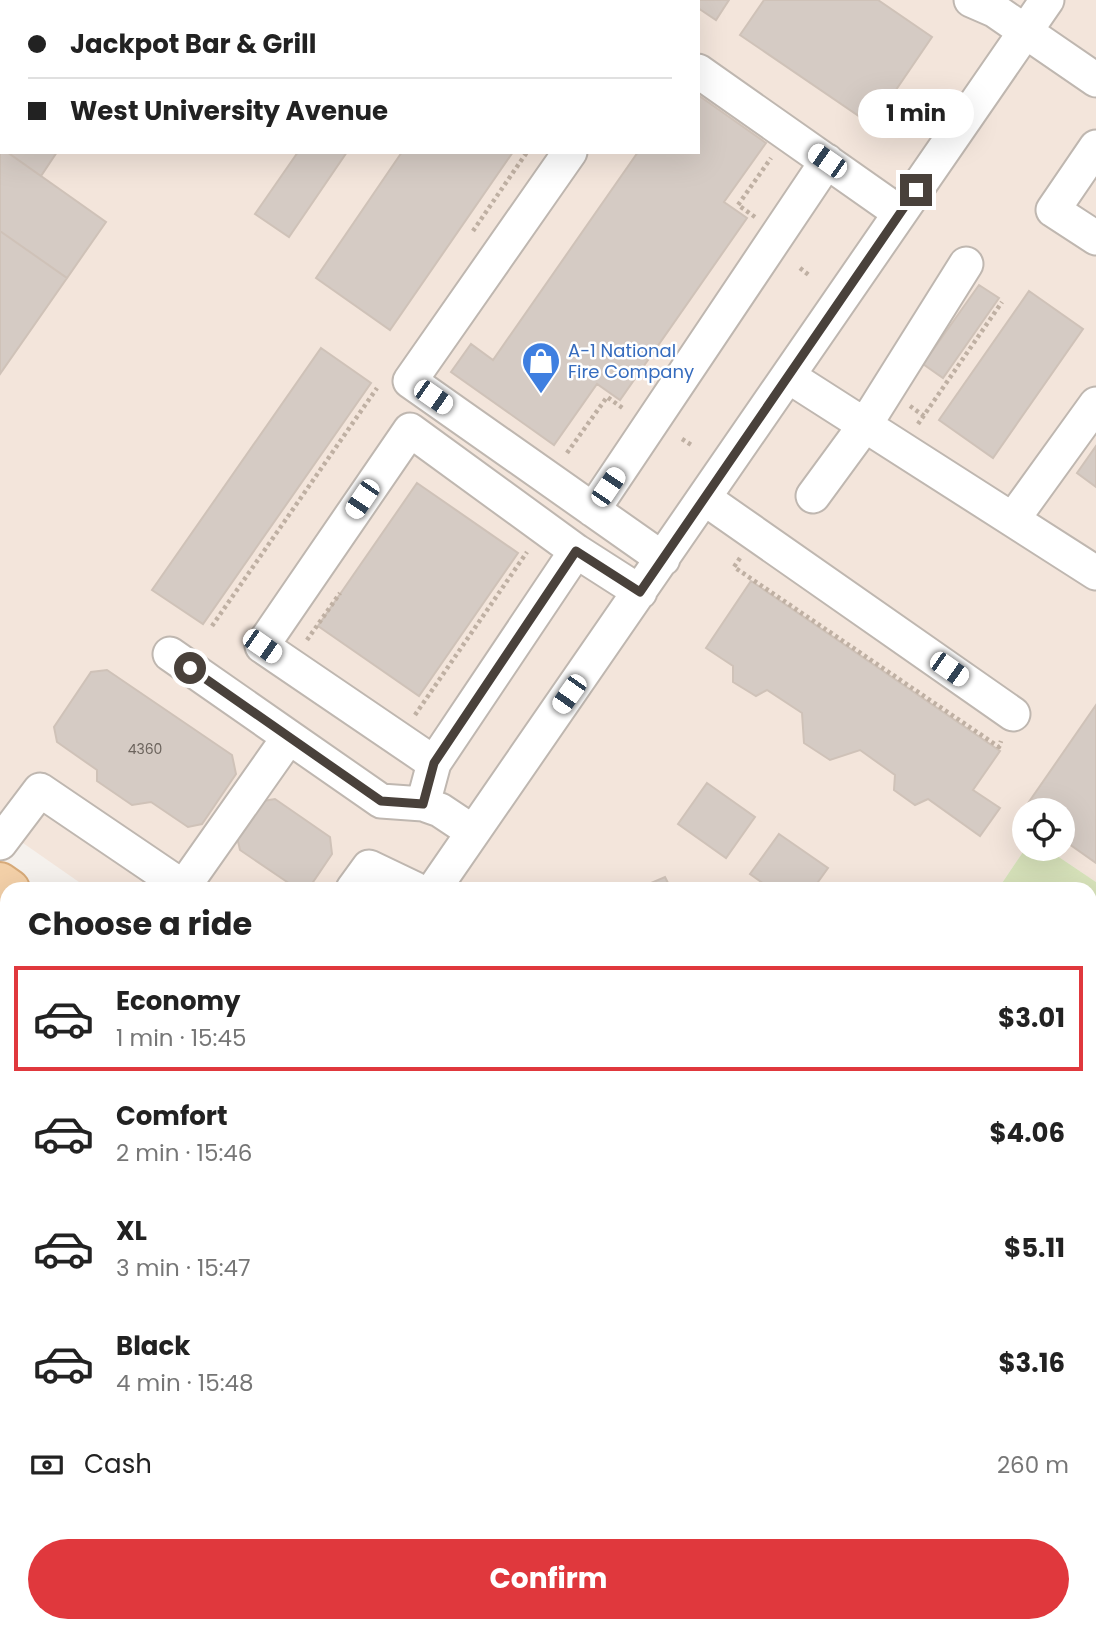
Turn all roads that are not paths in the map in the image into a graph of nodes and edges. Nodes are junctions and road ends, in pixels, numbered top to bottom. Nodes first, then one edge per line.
1 (971, 0) edge
2 (1046, 0) edge
3 (1025, 32) junction
4 (700, 72) edge
5 (1096, 80) edge
6 (1096, 146) edge
7 (569, 154) edge
8 (827, 161) junction
9 (901, 213) junction
10 (1096, 238) edge
11 (966, 264) dead end
12 (788, 376) junction
13 (1096, 404) edge
14 (865, 425) junction
15 (813, 496) dead end
16 (705, 498) junction
17 (593, 510) junction
18 (1013, 519) junction
19 (576, 551) junction
20 (663, 559) junction
21 (1096, 573) edge
22 (640, 592) junction
23 (170, 654) dead end
24 (1013, 713) dead end
25 (289, 737) junction
26 (434, 763) junction
27 (423, 804) junction
28 (473, 832) junction
29 (0, 843) edge
30 (175, 882) edge
31 (188, 882) edge
32 (358, 882) edge
33 (400, 882) edge
34 (439, 882) edge

1 - 3 street
2 - 3 street
3 - 5 street
3 - 9 street
4 - 8 street
6 - 10 street
7 - 17 street
8 - 9 street
8 - 17 street
9 - 12 street
11 - 14 street
12 - 14 street
12 - 16 street
13 - 18 street
14 - 15 street
14 - 18 street
16 - 20 street
16 - 24 street
17 - 20 street
18 - 21 street
19 - 22 street
19 - 26 street
19 - 26 street
20 - 22 street
22 - 28 street
23 - 25 street
25 - 27 street
25 - 31 street
26 - 27 street
27 - 28 street
28 - 34 street
29 - 30 street
32 - 33 street

